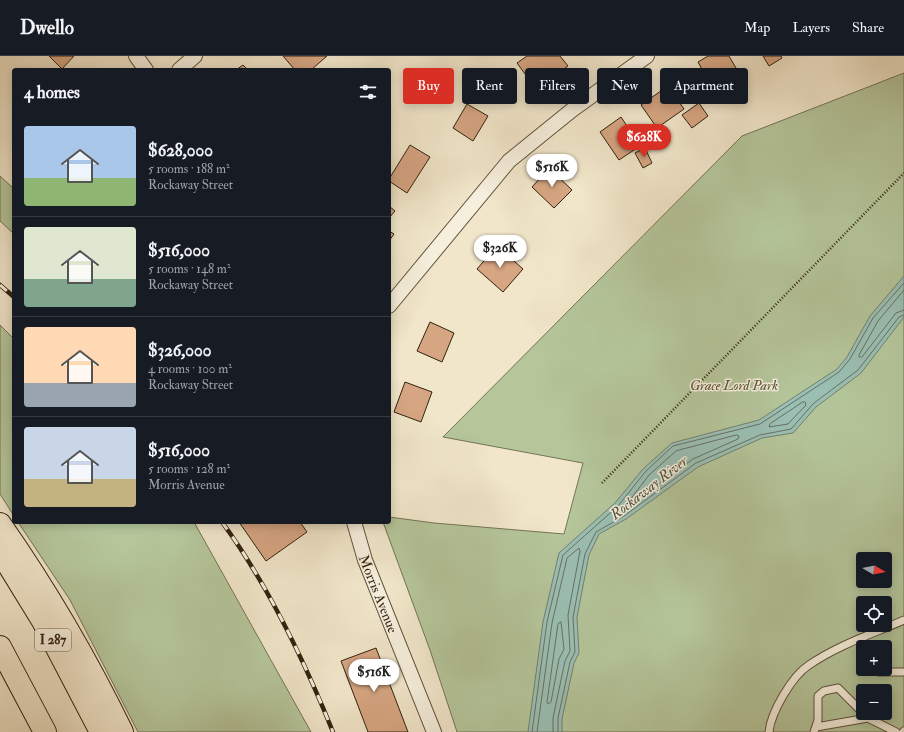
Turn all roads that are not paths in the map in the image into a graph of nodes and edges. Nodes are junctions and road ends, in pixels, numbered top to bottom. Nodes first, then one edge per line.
1 (136, 56) edge
2 (195, 56) edge
3 (647, 56) edge
4 (145, 68) edge
5 (181, 68) edge
6 (391, 304) edge
7 (0, 524) edge
8 (355, 524) edge
9 (0, 551) edge
10 (904, 620) edge
11 (862, 638) joint
12 (0, 647) edge
13 (892, 672) edge
14 (904, 672) edge
15 (856, 706) edge
16 (859, 720) edge
17 (872, 720) edge
18 (815, 730) edge
19 (45, 732) edge
20 (101, 732) edge
21 (122, 732) edge
22 (434, 732) edge
23 (769, 732) edge
24 (896, 732) edge

1 - 4 street
2 - 5 street
3 - 6 street
7 - 21 highway
8 - 22 street, Morris Avenue
9 - 20 highway, I 287
10 - 11 lane
11 - 23 lane
12 - 19 highway
13 - 14 lane
15 - 18 lane
16 - 18 lane
17 - 24 lane

